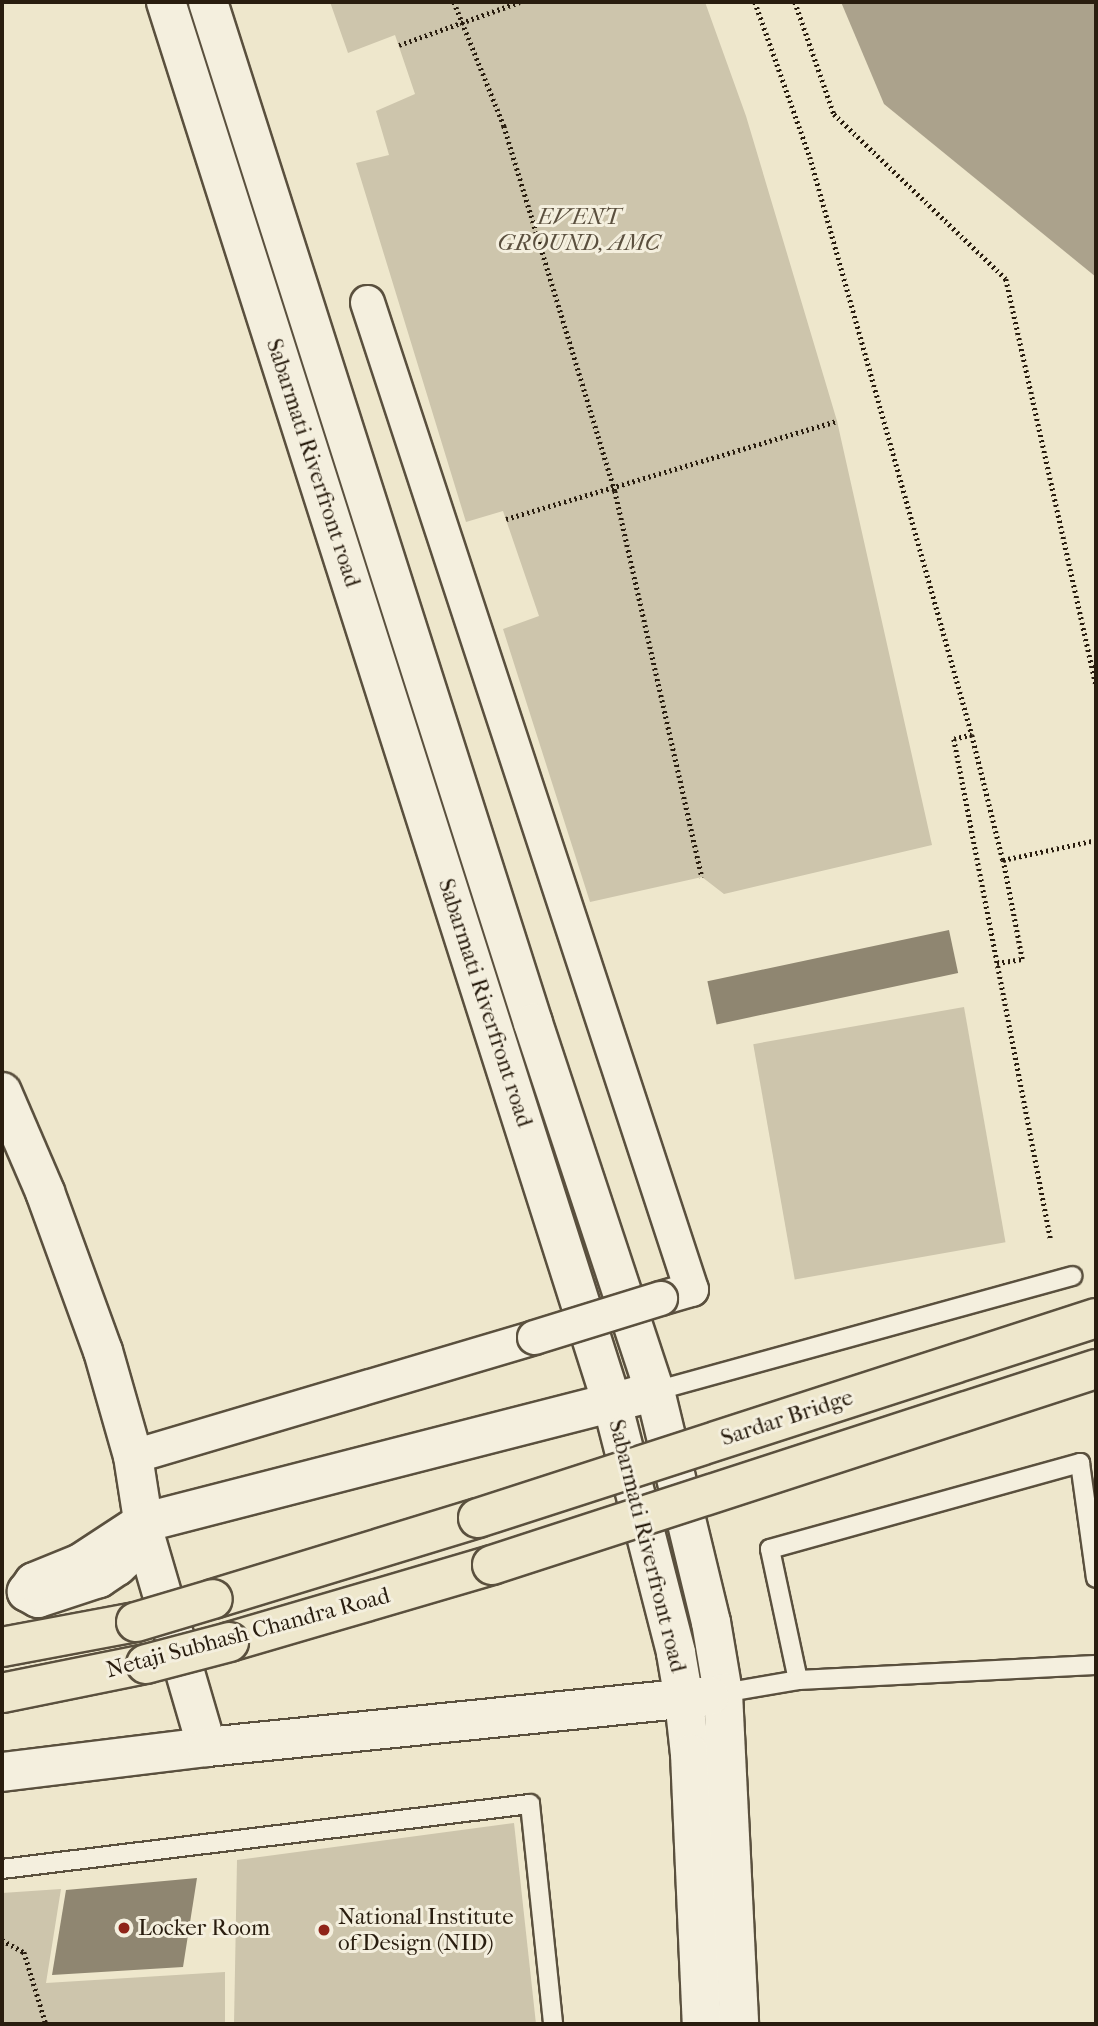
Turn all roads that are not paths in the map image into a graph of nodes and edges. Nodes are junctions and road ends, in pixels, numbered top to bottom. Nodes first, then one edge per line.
1 (166, 2) edge
2 (208, 2) edge
3 (367, 302) dead end
4 (2, 1092) edge
5 (1072, 1276) dead end
6 (1096, 1318) edge
7 (1096, 1369) edge
8 (654, 1391) junction
9 (612, 1403) junction
10 (134, 1456) junction
11 (478, 1518) joint
12 (144, 1531) junction
13 (1096, 1578) edge
14 (14, 1594) edge
15 (2, 1647) edge
16 (1096, 1665) edge
17 (798, 1680) junction
18 (2, 1693) edge
19 (723, 1693) junction
20 (684, 1700) junction
21 (207, 1747) junction
22 (2, 1772) edge
23 (2, 1869) edge
24 (553, 2024) edge
25 (702, 2024) edge
26 (739, 2024) edge

1 - 9 street, Sabarmati Riverfront road
2 - 8 street, Sabarmati Riverfront road
3 - 10 street, bridge
4 - 10 street
5 - 8 lane
6 - 11 main road, Sardar Bridge, bridge
7 - 18 main road, Netaji Subhash Chandra Road, bridge
8 - 9 street
8 - 19 street, Sabarmati Riverfront road
9 - 12 street
9 - 20 street, Sabarmati Riverfront road
10 - 12 street
11 - 15 main road, Netaji Subhash Chandra Road, bridge
12 - 14 street
12 - 21 street
13 - 17 lane
16 - 17 lane
17 - 19 lane
19 - 20 street
19 - 26 street, Sabarmati Riverfront road
20 - 21 street
20 - 25 street, Sabarmati Riverfront road
21 - 22 street
23 - 24 lane

